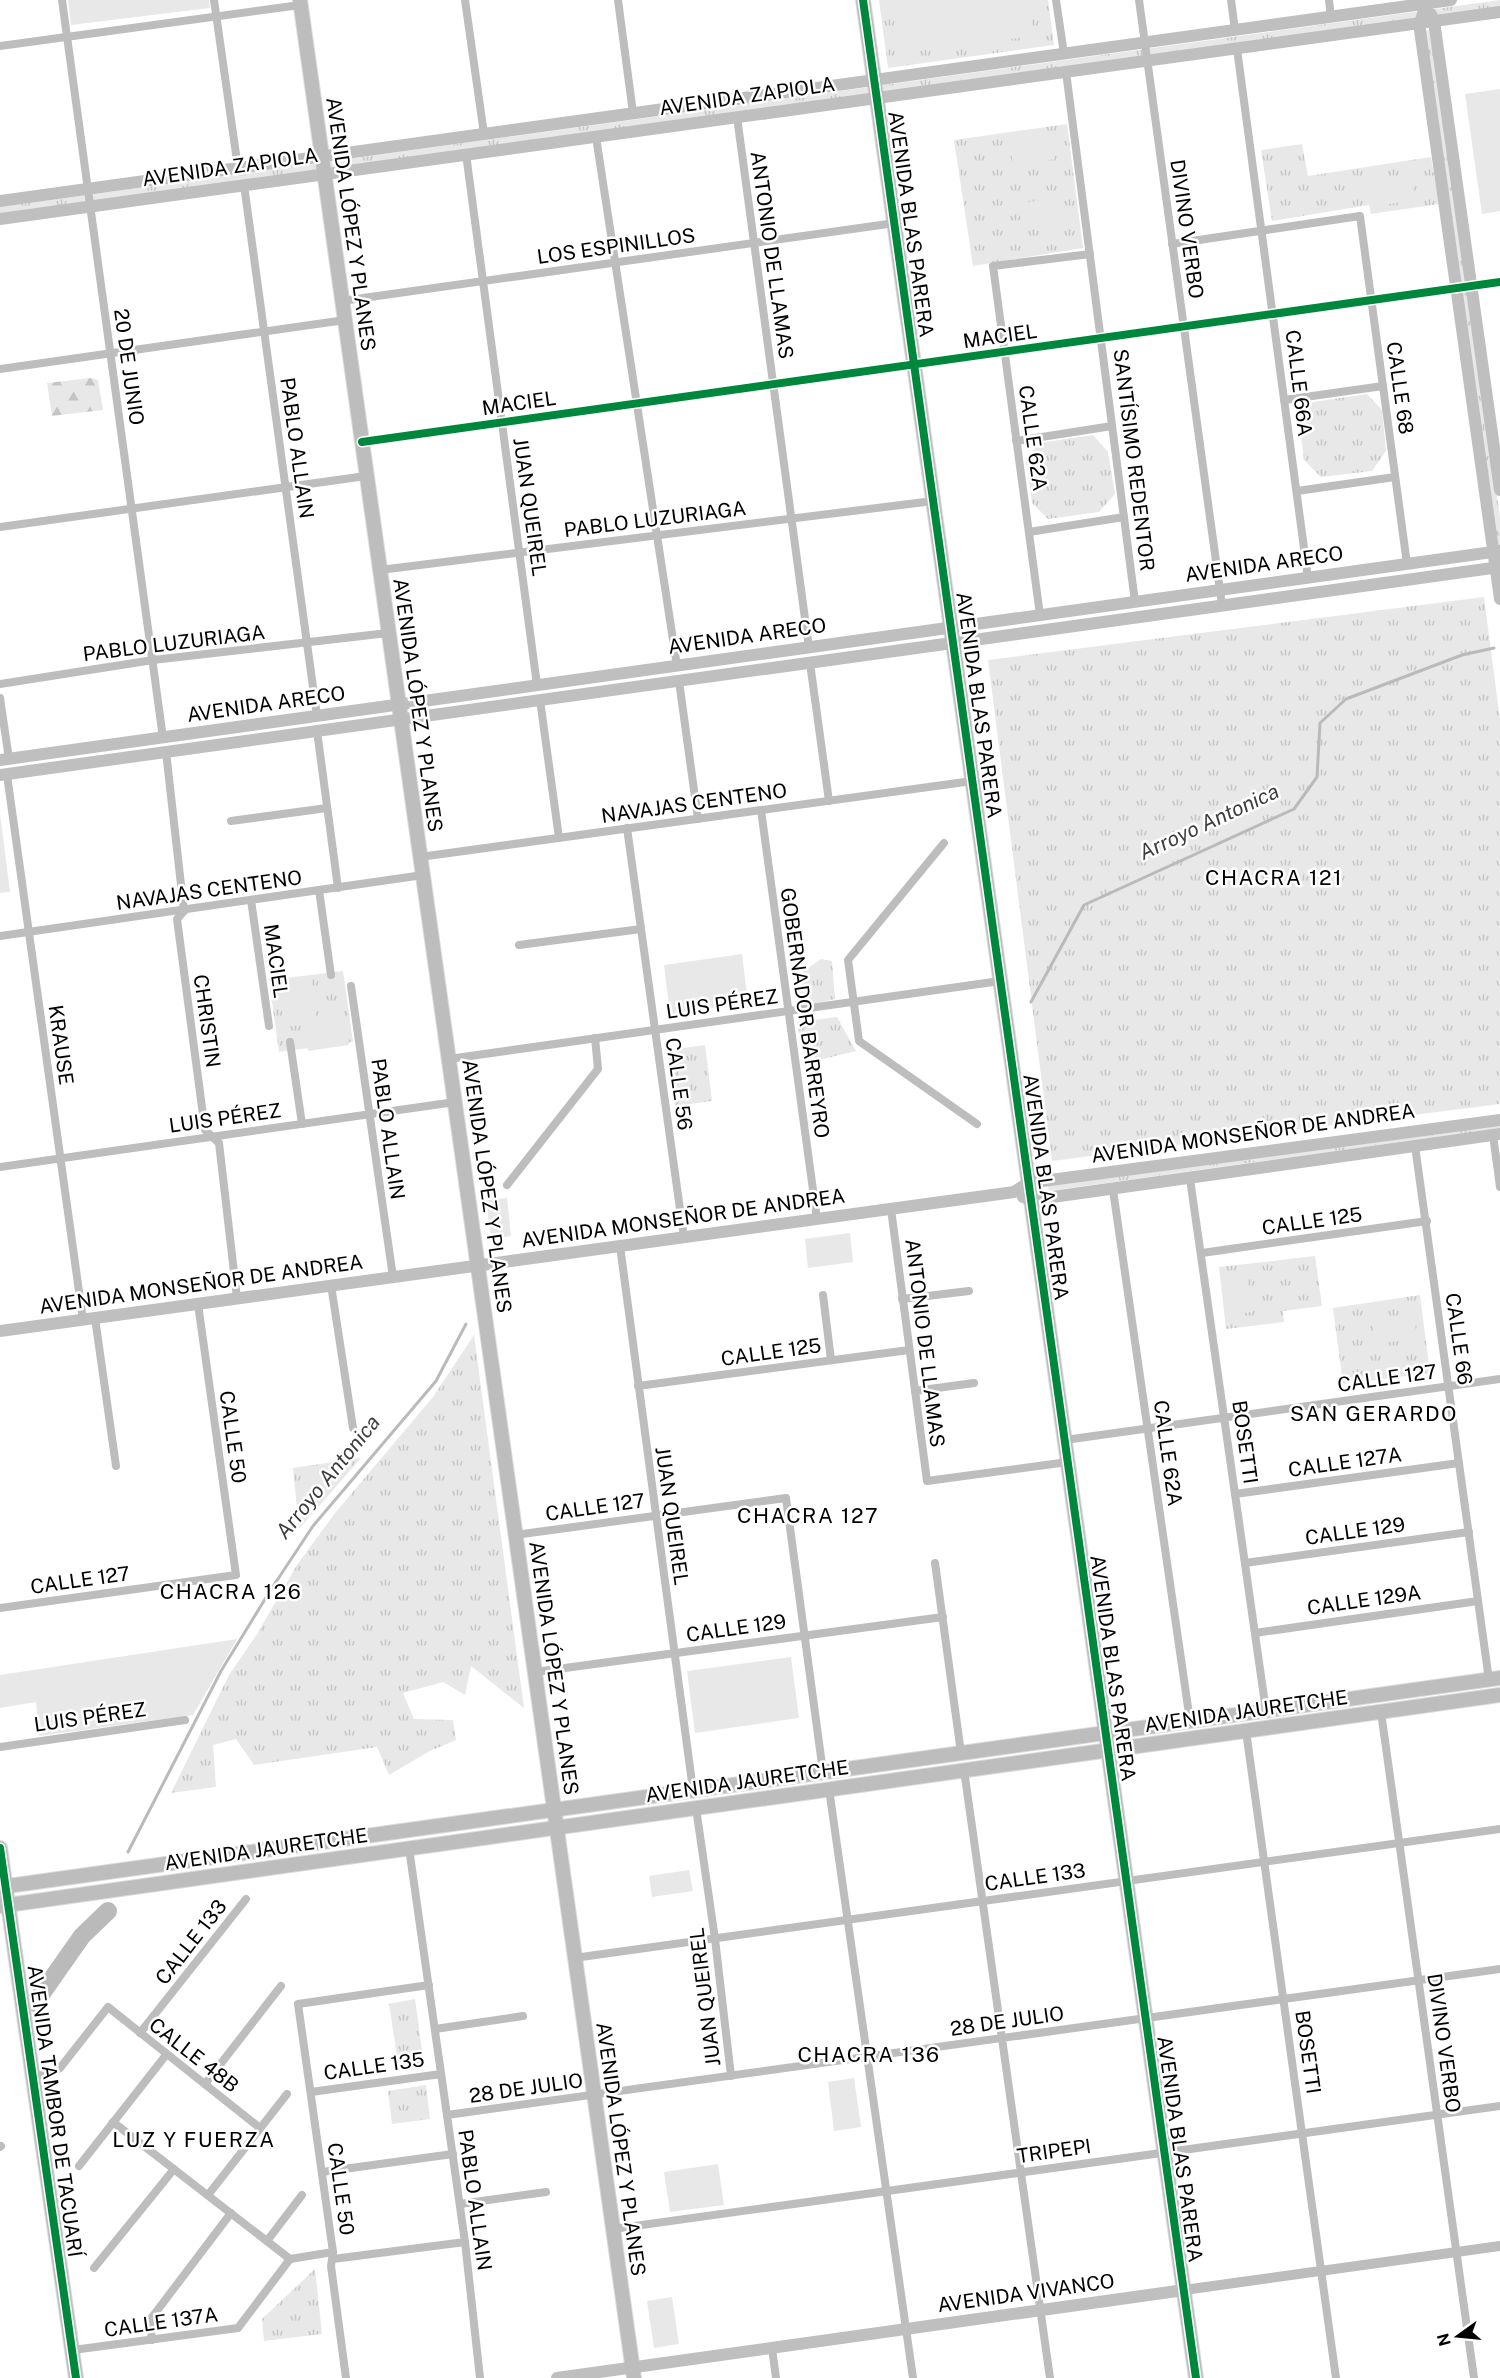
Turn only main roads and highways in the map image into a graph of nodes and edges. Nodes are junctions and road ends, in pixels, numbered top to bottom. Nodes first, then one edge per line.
1 (863, 0) edge
2 (1451, 0) edge
3 (1425, 2) edge
4 (300, 3) edge
5 (1500, 12) edge
6 (1434, 21) junction
7 (1420, 23) junction
8 (874, 80) junction
9 (877, 99) junction
10 (322, 156) junction
11 (324, 174) junction
12 (0, 201) edge
13 (0, 219) edge
14 (1495, 423) edge
15 (1500, 490) edge
16 (1497, 552) edge
17 (1498, 567) edge
18 (1500, 599) edge
19 (951, 628) junction
20 (953, 643) junction
21 (399, 705) junction
22 (400, 720) junction
23 (4, 760) edge
24 (4, 775) edge
25 (1500, 1120) edge
26 (1496, 1134) edge
27 (1028, 1183) junction
28 (1014, 1192) junction
29 (1031, 1200) junction
30 (478, 1265) junction
31 (0, 1331) edge
32 (1494, 1679) edge
33 (1500, 1695) edge
34 (1105, 1733) junction
35 (1107, 1750) junction
36 (554, 1810) junction
37 (556, 1828) junction
38 (0, 1848) edge
39 (3, 1886) edge
40 (4, 1905) edge
41 (1184, 2290) junction
42 (633, 2373) edge
43 (76, 2378) edge
44 (557, 2378) edge
45 (1196, 2378) edge

1 - 8 main road, AVENIDA BLAS PARERA
2 - 3 main road, AVENIDA ZAPIOLA
3 - 6 main road
3 - 7 main road
3 - 8 main road, AVENIDA ZAPIOLA
4 - 10 main road, AVENIDA LÓPEZ Y PLANES
5 - 6 main road, AVENIDA ZAPIOLA
6 - 7 main road, AVENIDA ZAPIOLA
6 - 14 main road
7 - 9 main road, AVENIDA ZAPIOLA
7 - 16 main road
8 - 9 main road, AVENIDA BLAS PARERA
8 - 10 main road, AVENIDA ZAPIOLA
9 - 11 main road, AVENIDA ZAPIOLA
9 - 19 main road, AVENIDA BLAS PARERA
10 - 11 main road, AVENIDA LÓPEZ Y PLANES
10 - 12 main road, AVENIDA ZAPIOLA
11 - 13 main road, AVENIDA ZAPIOLA
11 - 21 main road, AVENIDA LÓPEZ Y PLANES
14 - 15 main road
16 - 17 main road
16 - 19 main road, AVENIDA ARECO
17 - 18 main road
17 - 20 main road, AVENIDA ARECO
19 - 20 main road, AVENIDA BLAS PARERA
19 - 21 main road, AVENIDA ARECO
20 - 22 main road, AVENIDA ARECO
20 - 27 main road, AVENIDA BLAS PARERA
21 - 22 main road, AVENIDA LÓPEZ Y PLANES
21 - 23 main road, AVENIDA ARECO
22 - 24 main road, AVENIDA ARECO
22 - 30 main road, AVENIDA LÓPEZ Y PLANES
25 - 27 main road, AVENIDA MONSEÑOR DE ANDREA
26 - 29 main road, AVENIDA MONSEÑOR DE ANDREA
27 - 28 main road, AVENIDA MONSEÑOR DE ANDREA
27 - 29 main road, AVENIDA BLAS PARERA
28 - 29 main road
28 - 30 main road, AVENIDA MONSEÑOR DE ANDREA
29 - 34 main road, AVENIDA BLAS PARERA
30 - 31 main road, AVENIDA MONSEÑOR DE ANDREA
30 - 36 main road, AVENIDA LÓPEZ Y PLANES
32 - 34 main road, AVENIDA JAURETCHE
33 - 35 main road, AVENIDA JAURETCHE
34 - 35 main road, AVENIDA BLAS PARERA
34 - 36 main road, AVENIDA JAURETCHE
35 - 37 main road, AVENIDA JAURETCHE
35 - 41 main road, AVENIDA BLAS PARERA
36 - 37 main road, AVENIDA LÓPEZ Y PLANES
36 - 39 main road, AVENIDA JAURETCHE
37 - 40 main road, AVENIDA JAURETCHE
37 - 42 main road, AVENIDA LÓPEZ Y PLANES
38 - 39 main road, AVENIDA TAMBOR DE TACUARÍ
39 - 40 main road, AVENIDA TAMBOR DE TACUARÍ
40 - 43 main road, AVENIDA TAMBOR DE TACUARÍ
41 - 42 main road, AVENIDA VIVANCO
41 - 45 main road, AVENIDA BLAS PARERA
42 - 44 main road, AVENIDA VIVANCO

